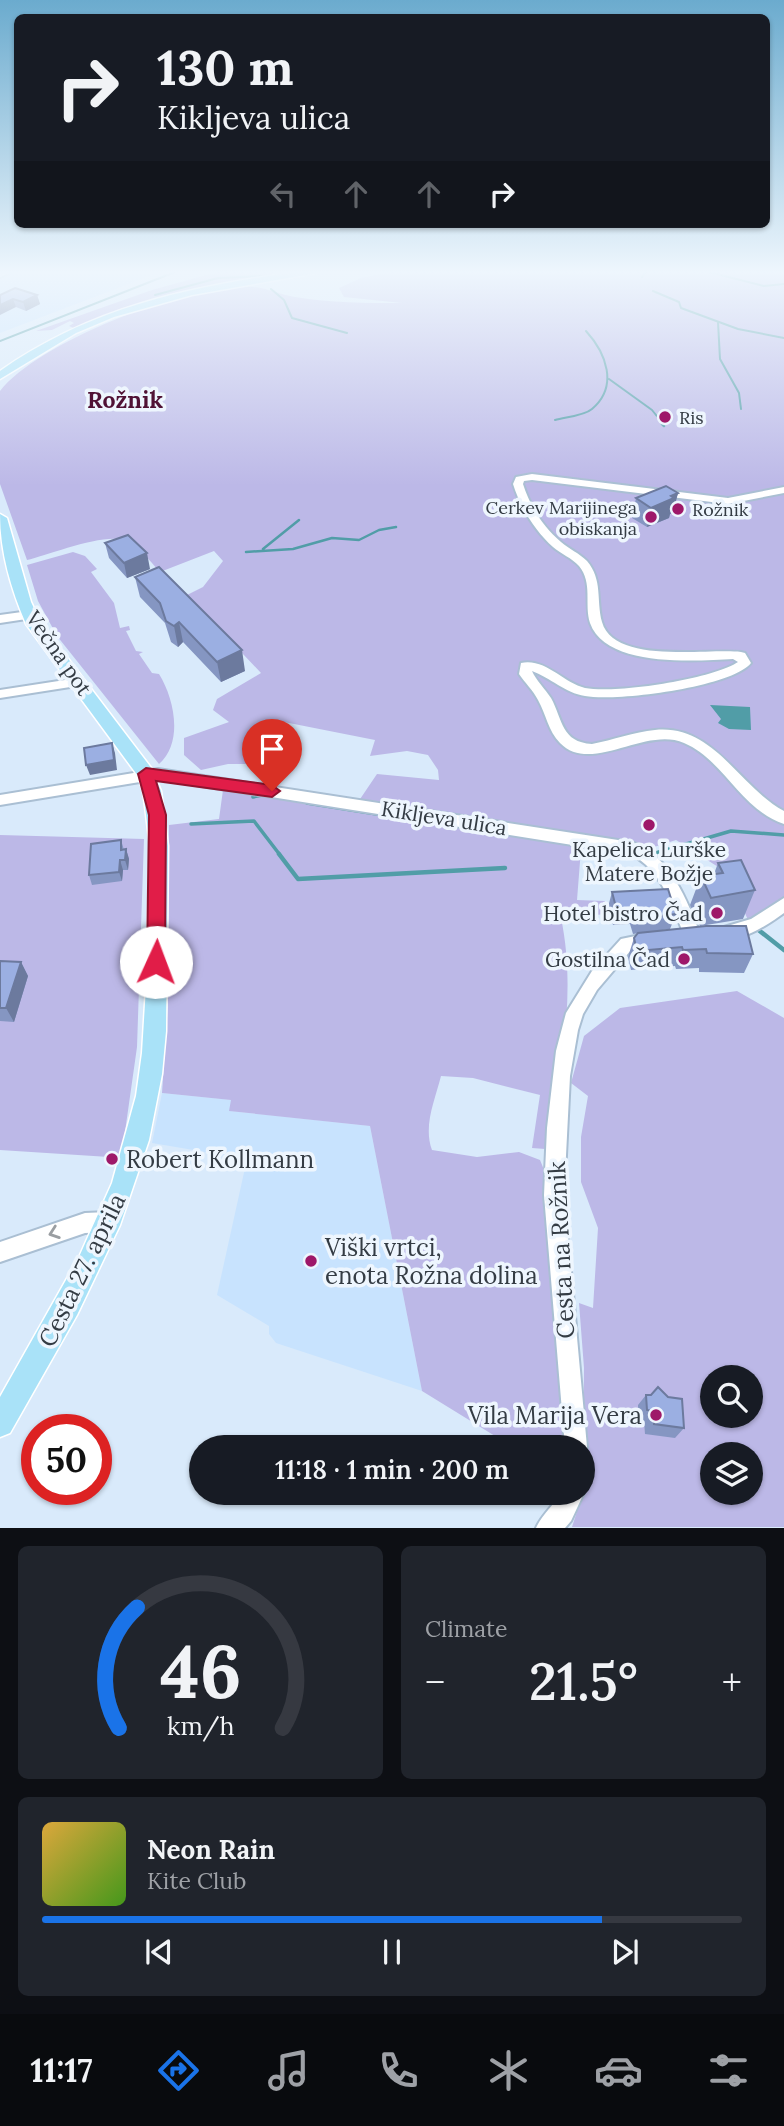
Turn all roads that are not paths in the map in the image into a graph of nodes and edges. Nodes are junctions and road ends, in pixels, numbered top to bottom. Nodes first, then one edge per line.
1 (54, 343) edge
2 (0, 376) edge
3 (784, 491) edge
4 (0, 518) edge
5 (29, 615) junction
6 (0, 619) edge
7 (78, 682) junction
8 (0, 694) edge
9 (146, 774) junction
10 (0, 800) edge
11 (784, 818) edge
12 (784, 905) edge
13 (693, 936) junction
14 (108, 1222) junction
15 (0, 1252) edge
16 (0, 1423) edge
17 (575, 1435) edge
18 (567, 1505) edge
19 (548, 1528) edge

1 - 2 main road
3 - 11 street
4 - 5 main road, Večna pot
5 - 6 street
5 - 7 main road, Večna pot
7 - 8 street
7 - 9 main road, Večna pot
9 - 10 street, Kikljeva ulica
9 - 13 street, Kikljeva ulica
9 - 14 main road, Cesta 27. aprila
12 - 13 street, Cesta na Rožnik
13 - 17 street, Cesta na Rožnik
14 -> 15 street
14 - 16 main road, Cesta 27. aprila
18 - 19 street

